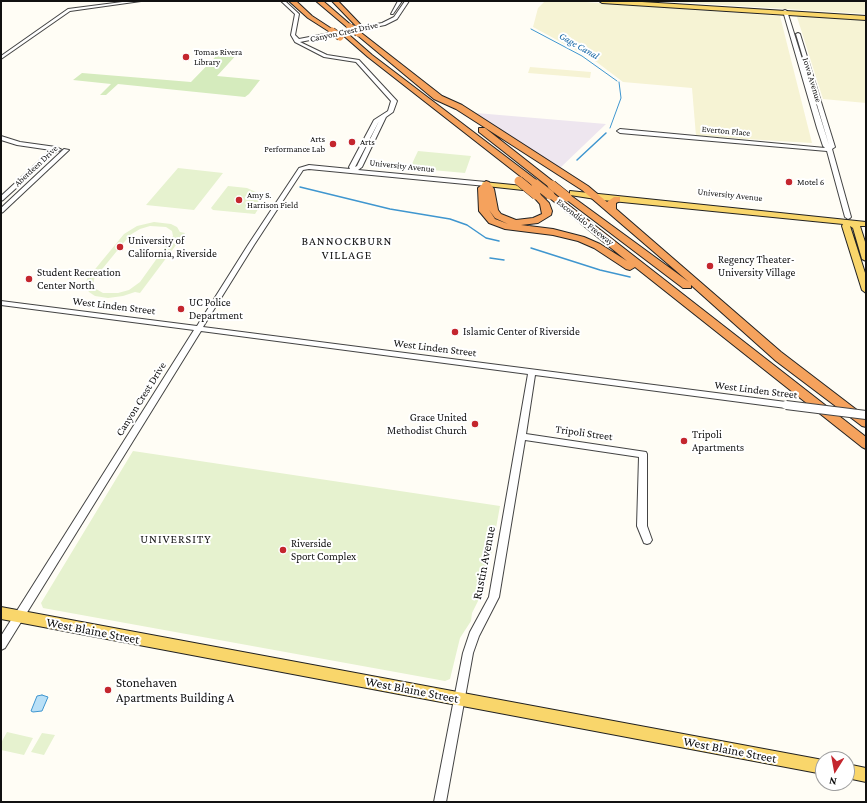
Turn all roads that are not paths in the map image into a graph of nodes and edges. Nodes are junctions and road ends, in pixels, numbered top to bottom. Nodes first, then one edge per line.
1 (139, 1) edge
2 (283, 1) edge
3 (292, 1) edge
4 (319, 1) edge
5 (335, 1) edge
6 (400, 1) edge
7 (407, 1) edge
8 (602, 1) edge
9 (634, 1) edge
10 (788, 12) junction
11 (320, 14) dead end
12 (866, 17) edge
13 (391, 20) junction
14 (295, 26) junction
15 (339, 33) junction
16 (319, 37) junction
17 (297, 41) junction
18 (377, 48) junction
19 (314, 50) junction
20 (1, 58) edge
21 (437, 97) junction
22 (425, 99) junction
23 (620, 131) dead end
24 (1, 138) edge
25 (56, 149) junction
26 (829, 149) junction
27 (303, 168) joint
28 (353, 171) junction
29 (486, 184) junction
30 (521, 184) junction
31 (570, 195) junction
32 (592, 195) junction
33 (617, 199) junction
34 (1, 200) edge
35 (611, 210) junction
36 (1, 211) edge
37 (866, 219) edge
38 (849, 220) junction
39 (866, 224) edge
40 (866, 259) edge
41 (866, 290) edge
42 (1, 303) edge
43 (690, 305) junction
44 (199, 328) junction
45 (780, 358) junction
46 (532, 372) junction
47 (866, 415) edge
48 (866, 423) edge
49 (521, 436) junction
50 (866, 444) edge
51 (647, 540) dead end
52 (1, 613) edge
53 (18, 617) junction
54 (1, 644) edge
55 (460, 699) junction
56 (815, 766) edge
57 (855, 773) edge
58 (866, 775) edge
59 (440, 802) edge

1 - 20 street
2 - 14 street
3 - 15 highway
4 - 18 highway, Escondido Freeway, bridge
5 - 18 highway
6 - 13 street, Canyon Crest Drive
7 - 13 street, Canyon Crest Drive
8 - 10 main road
9 - 10 main road
10 - 12 main road
10 - 26 street, Iowa Avenue
11 - 15 highway
13 - 16 street, Canyon Crest Drive
14 - 16 street
14 - 17 street
15 - 22 highway, Escondido Freeway
16 - 17 street, Canyon Crest Drive
16 - 19 street
17 - 19 street
18 - 21 highway, Escondido Freeway
19 - 28 street
21 - 31 highway, Escondido Freeway, bridge
21 - 32 highway
22 - 30 highway
22 - 43 highway, Escondido Freeway, bridge
23 - 26 street, Everton Place
24 - 25 street
25 - 34 street, Aberdeen Drive
25 - 36 street, Aberdeen Drive
26 - 38 street, Iowa Avenue
27 - 28 street, University Avenue
27 - 44 street, Canyon Crest Drive
28 - 29 street, University Avenue
29 - 30 main road, University Avenue
29 - 30 highway, bridge
29 - 43 highway
31 - 32 main road, University Avenue
31 - 45 highway, Escondido Freeway
32 - 33 main road, University Avenue
32 - 35 highway
32 - 38 main road, University Avenue
33 - 35 highway
33 - 38 main road, University Avenue
35 - 45 highway
37 - 38 main road, University Avenue
38 - 39 main road, University Avenue
38 - 40 main road, Iowa Avenue
38 - 41 main road, Iowa Avenue
42 - 44 street, West Linden Street
43 - 50 highway, Escondido Freeway
44 - 46 street, West Linden Street
44 - 53 street, Canyon Crest Drive
45 - 48 highway, Escondido Freeway
46 - 47 street, West Linden Street, bridge
46 - 49 street, Rustin Avenue
49 - 51 street, Tripoli Street
49 - 55 street, Rustin Avenue
52 - 53 main road, West Blaine Street
53 - 54 street, Canyon Crest Drive
53 - 55 main road, West Blaine Street
55 - 56 main road, West Blaine Street
55 - 59 street, Rustin Avenue
57 - 58 main road

